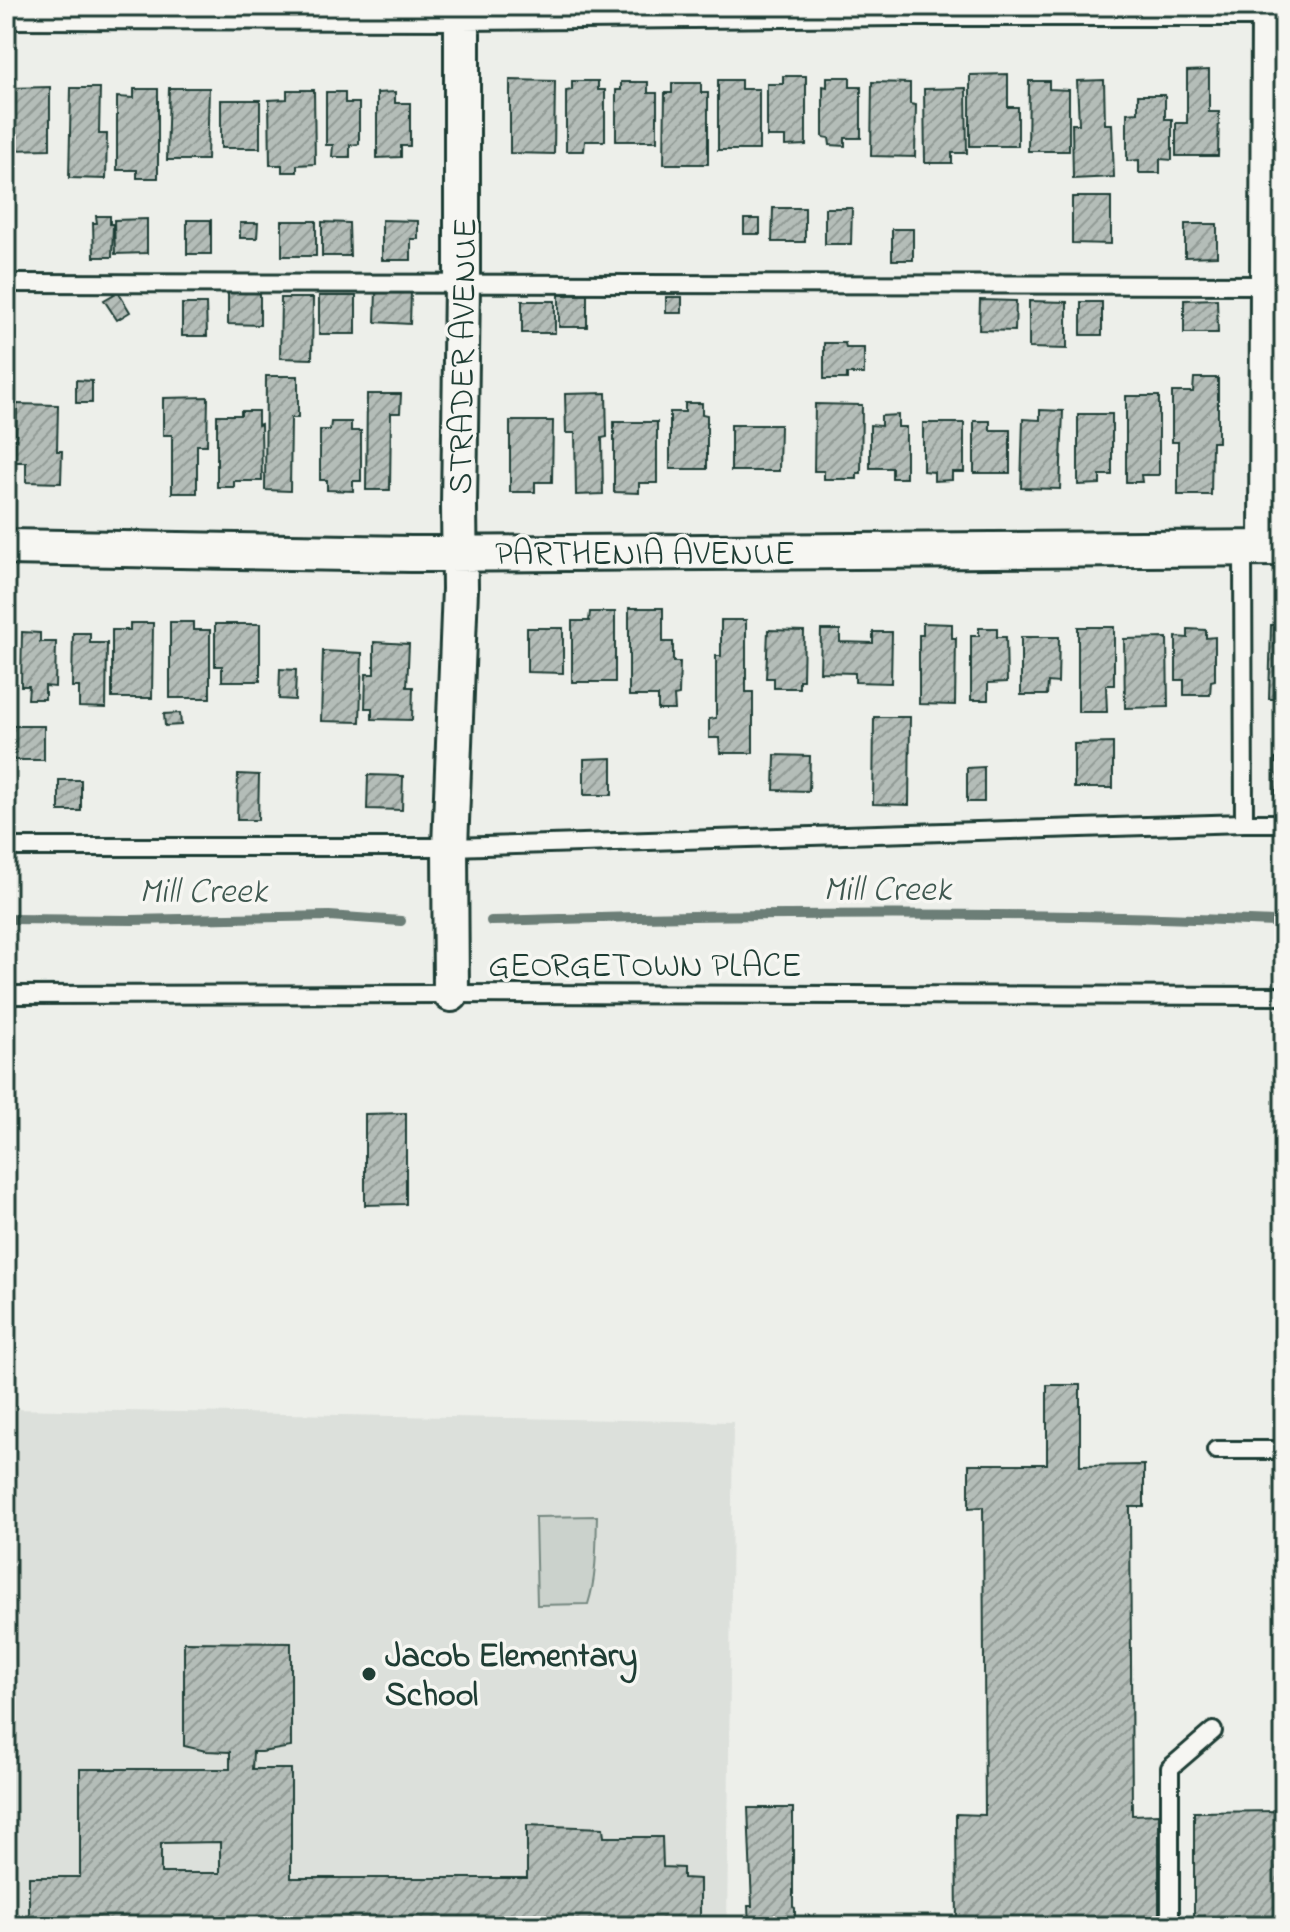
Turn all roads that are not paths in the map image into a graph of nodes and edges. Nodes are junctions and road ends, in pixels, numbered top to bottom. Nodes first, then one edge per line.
1 (1274, 7) edge
2 (462, 9) edge
3 (6, 11) edge
4 (6, 283) edge
5 (462, 284) junction
6 (1276, 285) edge
7 (6, 547) edge
8 (1264, 548) edge
9 (460, 553) junction
10 (1244, 823) junction
11 (1284, 823) edge
12 (6, 847) edge
13 (450, 847) junction
14 (451, 994) junction
15 (6, 995) edge
16 (1284, 996) edge
17 (1216, 1450) dead end
18 (1284, 1450) edge
19 (1213, 1731) dead end
20 (1170, 1926) edge

1 - 2 street
1 - 6 street
2 - 3 street
2 - 5 street, STRADER AVENUE
4 - 5 lane
5 - 6 lane
5 - 9 street, STRADER AVENUE
6 - 8 street
7 - 9 street, PARTHENIA AVENUE
8 - 9 street, PARTHENIA AVENUE
8 - 10 lane
9 - 13 street, STRADER AVENUE
10 - 11 lane
10 - 13 lane
12 - 13 lane
13 - 14 street, STRADER AVENUE
14 - 15 lane, GEORGETOWN PLACE
14 - 16 lane, GEORGETOWN PLACE
17 - 18 lane
19 - 20 lane

